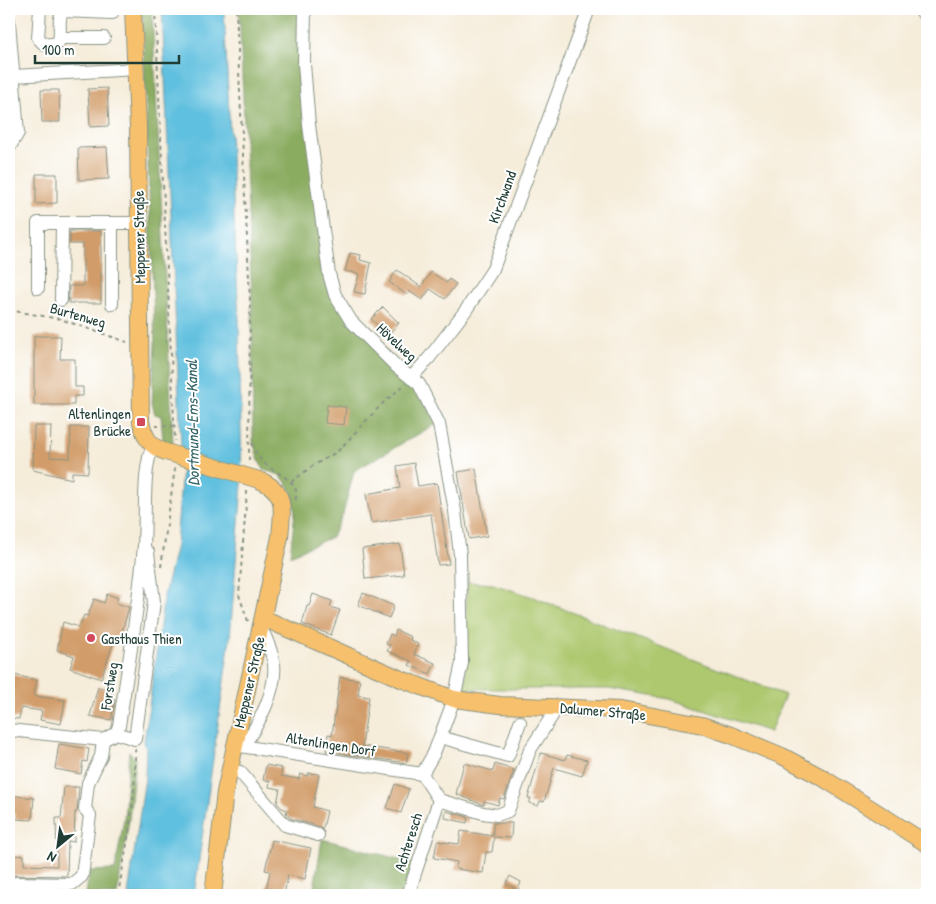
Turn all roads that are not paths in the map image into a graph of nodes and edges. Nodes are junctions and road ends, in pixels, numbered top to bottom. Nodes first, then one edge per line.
1 (40, 9) edge
2 (133, 9) edge
3 (305, 9) edge
4 (589, 9) edge
5 (920, 9) edge
6 (112, 13) dead end
7 (927, 20) edge
8 (9, 21) edge
9 (9, 32) edge
10 (61, 38) junction
11 (104, 38) dead end
12 (136, 69) junction
13 (14, 76) junction
14 (9, 148) edge
15 (62, 223) junction
16 (112, 223) junction
17 (139, 223) junction
18 (38, 288) dead end
19 (61, 300) dead end
20 (112, 304) dead end
21 (411, 378) junction
22 (167, 452) junction
23 (144, 543) junction
24 (261, 628) junction
25 (454, 699) junction
26 (555, 707) junction
27 (520, 722) dead end
28 (9, 730) edge
29 (116, 733) junction
30 (440, 737) junction
31 (103, 740) junction
32 (239, 746) junction
33 (230, 769) junction
34 (422, 774) junction
35 (439, 800) junction
36 (318, 835) dead end
37 (927, 844) edge
38 (9, 891) edge
39 (213, 895) edge
40 (408, 895) edge

1 - 10 street
2 - 12 main road, Meppener Straße
3 - 21 street, Hövelweg
4 - 21 street, Kirchwand
5 - 7 street
6 - 10 street
8 - 9 street
9 - 13 street
10 - 11 street
12 - 13 street
12 - 17 main road, Meppener Straße
13 - 14 street
15 - 16 street
15 - 18 street
15 - 19 street
16 - 17 street
16 - 20 street
17 - 22 main road, Meppener Straße
21 - 25 street, Hövelweg
22 - 23 street, Forstweg
22 - 24 main road, Meppener Straße, bridge
23 - 29 street, Forstweg
23 - 29 street
24 - 25 main road, Dalumer Straße
24 - 32 main road, Meppener Straße
24 - 32 street
25 - 26 main road, Dalumer Straße
25 - 30 street
26 - 35 street
26 - 37 main road, Dalumer Straße
27 - 30 street
28 - 31 street
29 - 31 street, Forstweg
30 - 34 street
31 - 38 street
32 - 33 main road, Meppener Straße
32 - 34 street, Altenlingen Dorf
33 - 36 street
33 - 39 main road, Meppener Straße
34 - 35 street
35 - 40 street, Achteresch

